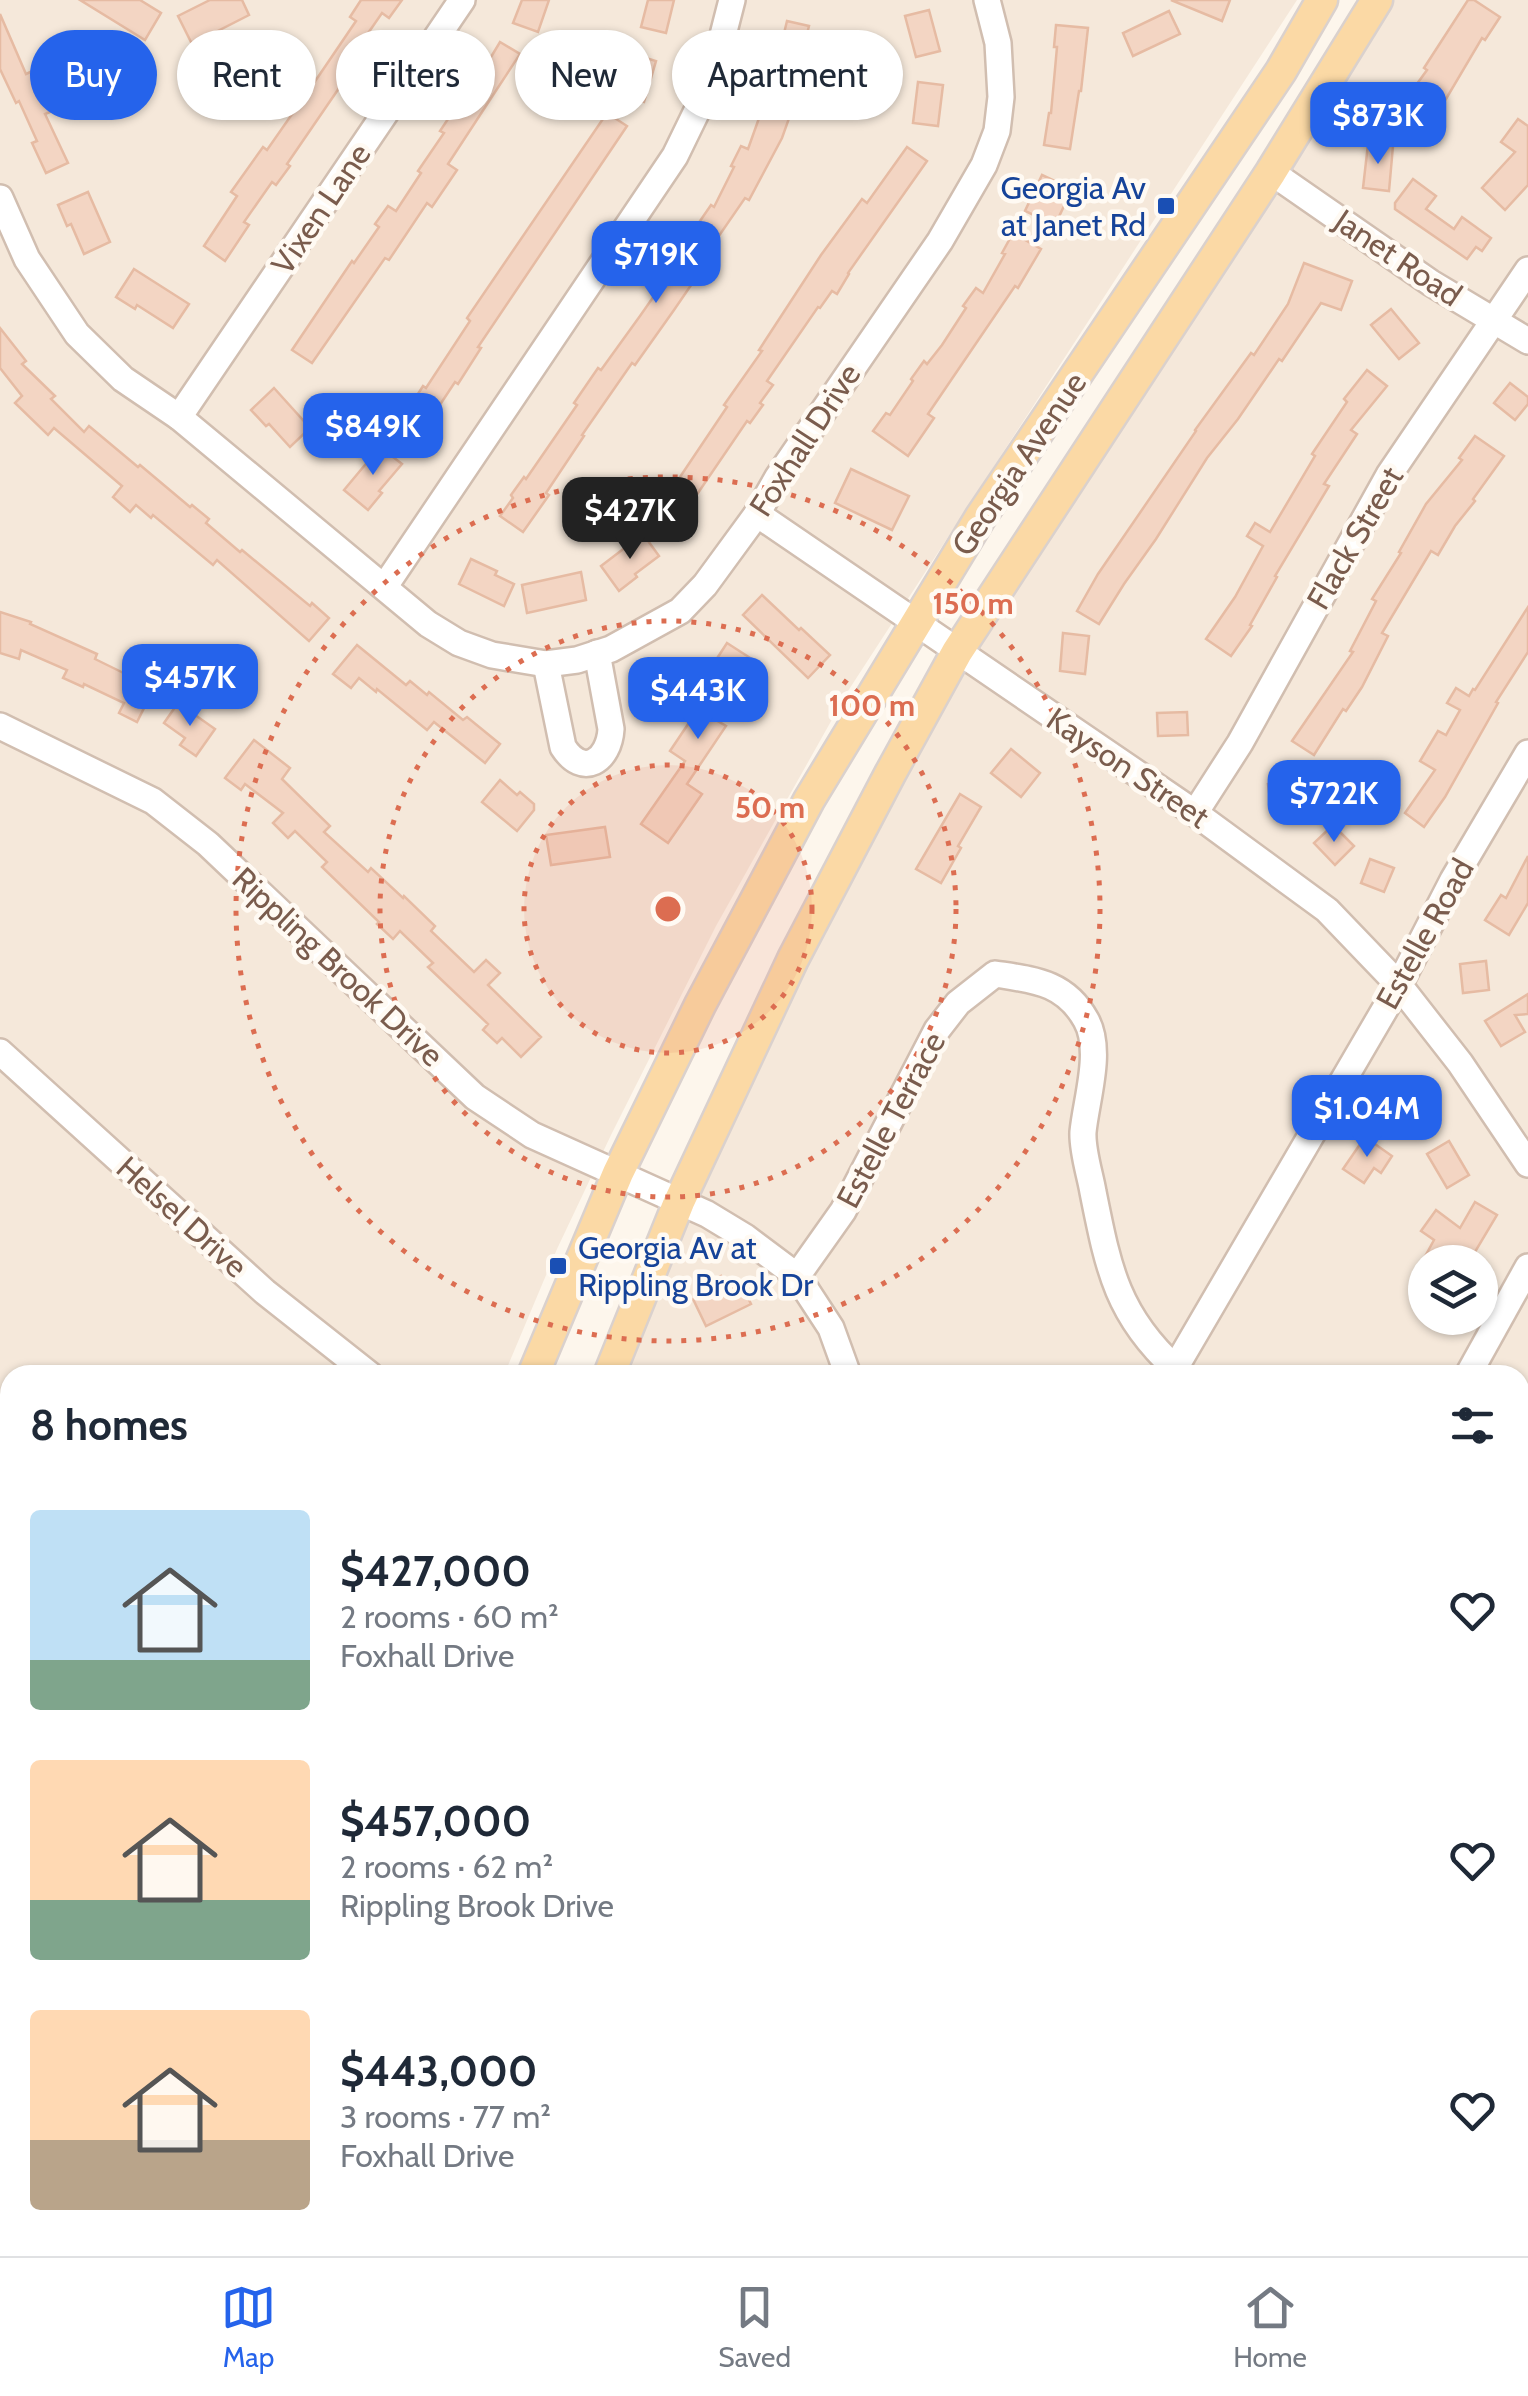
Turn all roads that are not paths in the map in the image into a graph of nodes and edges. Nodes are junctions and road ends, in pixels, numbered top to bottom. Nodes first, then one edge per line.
1 (462, 0) edge
2 (732, 0) edge
3 (987, 0) edge
4 (1322, 0) edge
5 (1377, 0) edge
6 (1270, 172) junction
7 (0, 198) edge
8 (1528, 270) edge
9 (1494, 320) junction
10 (1528, 340) edge
11 (179, 418) junction
12 (758, 514) junction
13 (385, 586) junction
14 (916, 622) junction
15 (957, 652) junction
16 (597, 654) junction
17 (546, 664) junction
18 (0, 726) edge
19 (1528, 753) edge
20 (1195, 813) junction
21 (1399, 985) junction
22 (0, 1052) edge
23 (1528, 1164) edge
24 (618, 1173) junction
25 (679, 1202) junction
26 (1528, 1268) edge
27 (797, 1276) junction
28 (357, 1365) edge
29 (537, 1365) edge
30 (613, 1365) edge
31 (844, 1365) edge
32 (1168, 1365) edge
33 (1177, 1365) edge
34 (1474, 1365) edge

1 - 11 street, Vixen Lane
2 - 13 street
3 - 12 street, Foxhall Drive
4 - 14 main road, Georgia Avenue
5 - 6 main road, Georgia Avenue
6 - 9 street, Janet Road
6 - 15 main road, Georgia Avenue
7 - 11 street, Foxhall Drive
8 - 9 street, Flack Street
9 - 10 street, Janet Road
9 - 20 street, Flack Street
11 - 13 street, Foxhall Drive
12 - 14 street, Kayson Street
12 - 16 street, Foxhall Drive
13 - 17 street, Foxhall Drive
14 - 15 street, Kayson Street
14 - 24 main road, Georgia Avenue
15 - 20 street, Kayson Street
15 - 25 main road, Georgia Avenue
16 - 17 street, Foxhall Drive
16 - 17 street
18 - 24 street, Rippling Brook Drive
19 - 21 street, Estelle Road
20 - 21 street, Kayson Street
21 - 23 street, Kayson Street
21 - 33 street, Estelle Road
22 - 28 street, Helsel Drive
24 - 25 street, Rippling Brook Drive
24 - 29 main road, Georgia Avenue
25 - 27 street, Rippling Brook Drive
25 - 30 main road, Georgia Avenue
26 - 34 street
27 - 31 street, Rippling Brook Drive
27 - 32 street, Estelle Terrace

